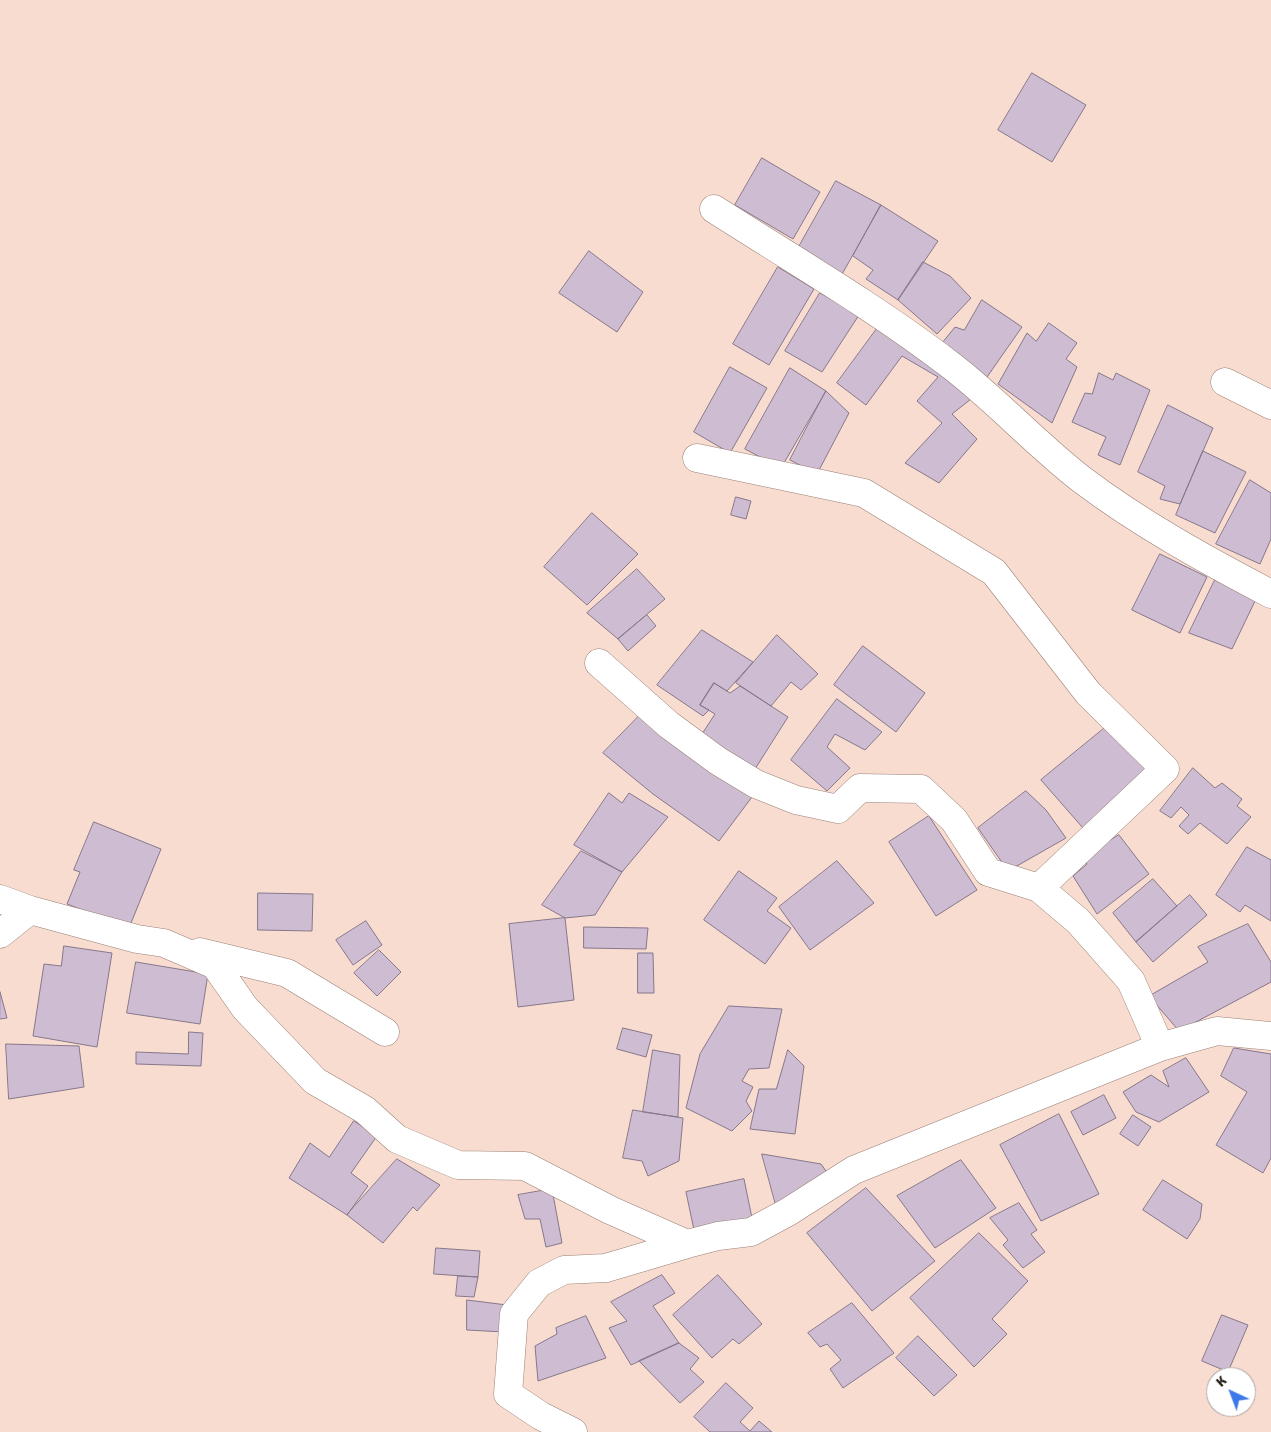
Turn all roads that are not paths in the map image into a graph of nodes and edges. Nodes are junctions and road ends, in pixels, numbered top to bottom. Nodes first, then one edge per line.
1 (714, 209) dead end
2 (1225, 382) dead end
3 (1271, 405) edge
4 (697, 458) dead end
5 (1271, 594) edge
6 (598, 663) dead end
7 (1040, 888) junction
8 (0, 899) edge
9 (30, 910) junction
10 (0, 934) edge
11 (164, 943) junction
12 (385, 1032) dead end
13 (1271, 1036) edge
14 (1160, 1047) junction
15 (687, 1244) junction
16 (573, 1432) edge

1 - 5 street
2 - 3 street
4 - 7 street
6 - 7 street
7 - 14 street
8 - 9 street
9 - 10 street
9 - 11 street
11 - 12 street
11 - 15 street
13 - 14 street
14 - 15 street
15 - 16 street

